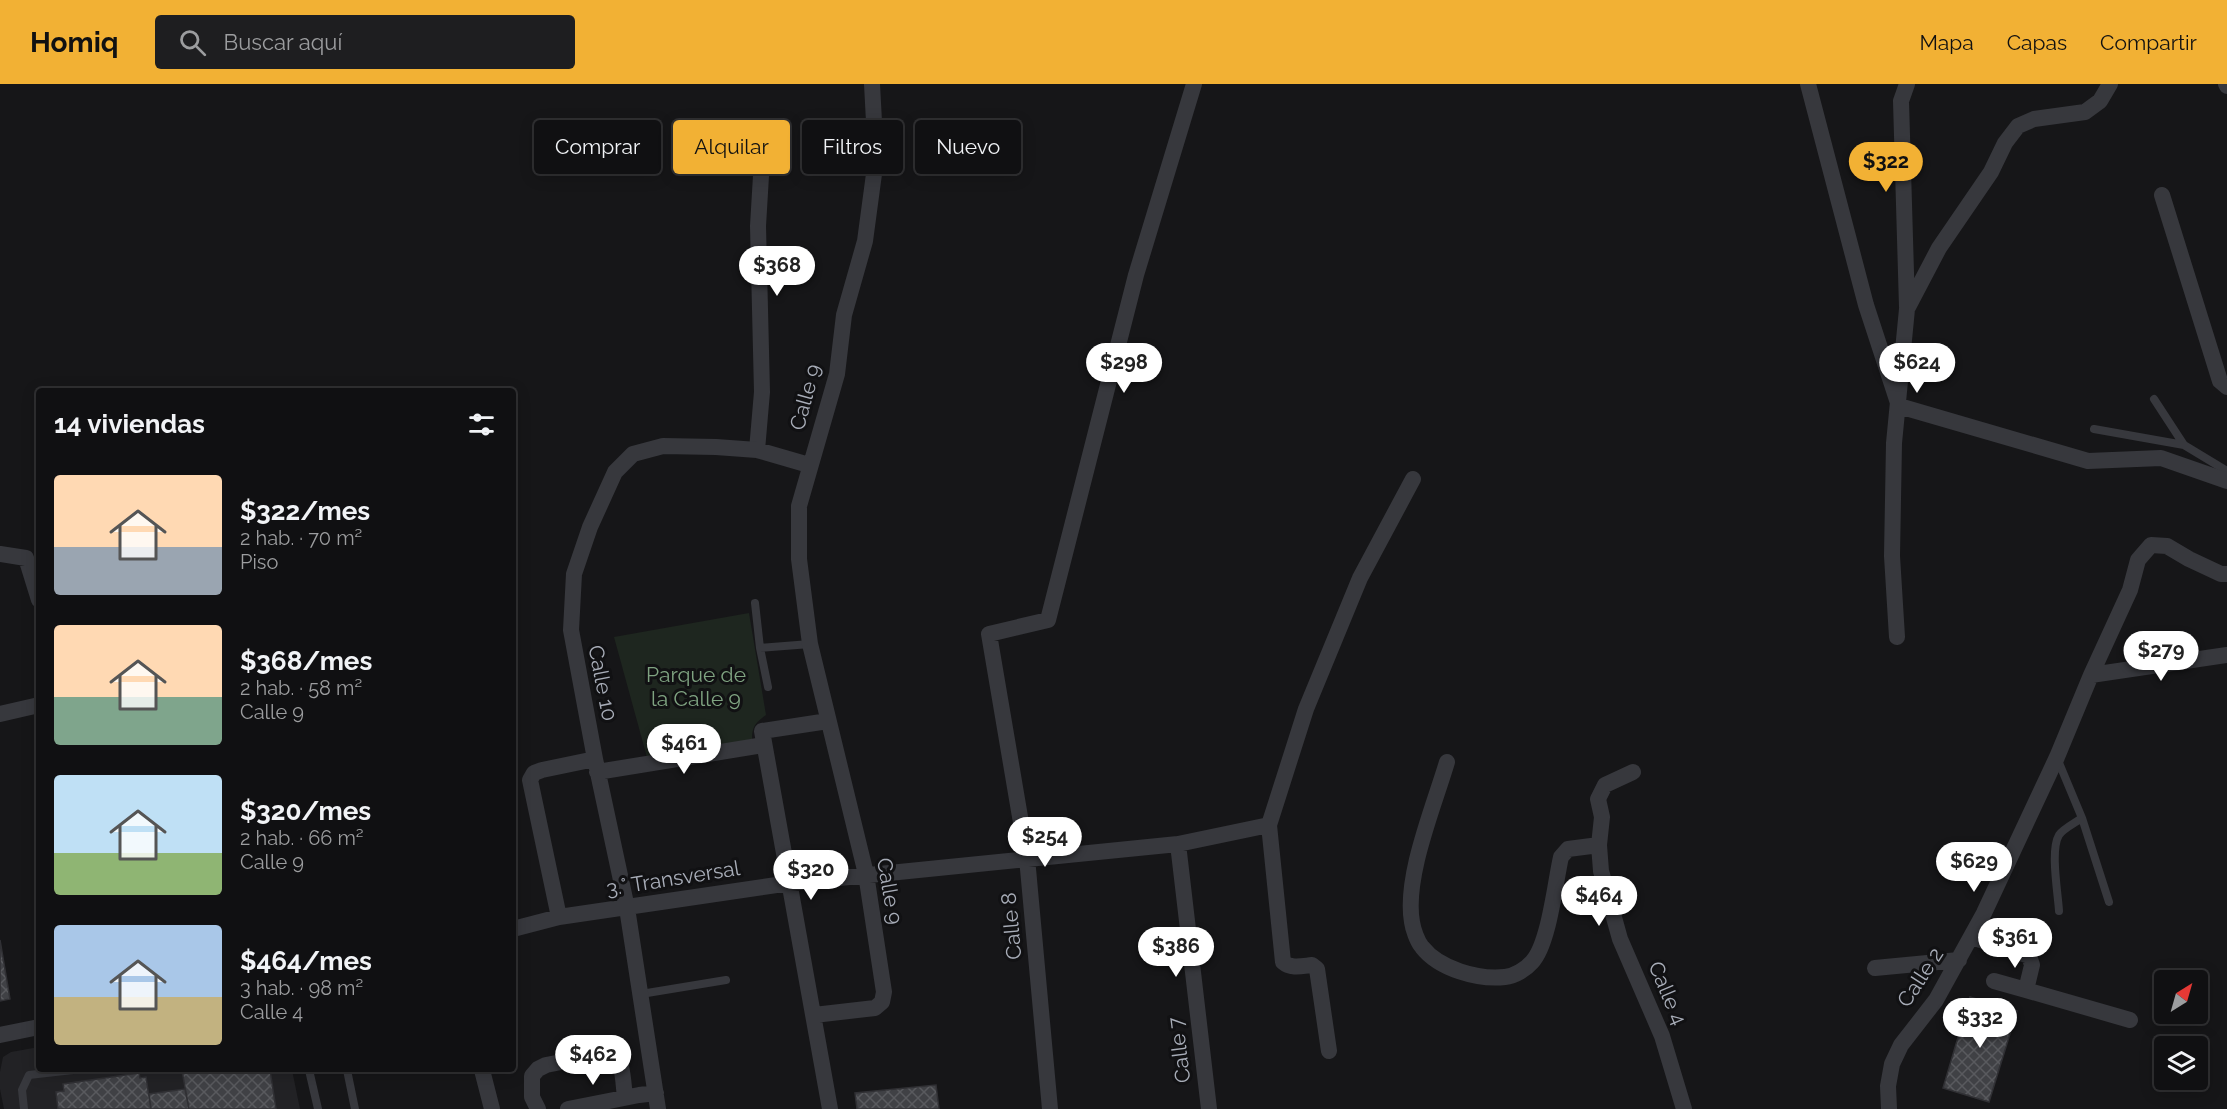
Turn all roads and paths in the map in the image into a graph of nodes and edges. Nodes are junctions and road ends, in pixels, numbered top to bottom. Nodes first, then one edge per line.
1 (872, 84) edge
2 (1194, 84) edge
3 (1808, 84) edge
4 (1907, 84) edge
5 (2110, 84) edge
6 (761, 174) edge
7 (2162, 195) dead end
8 (1907, 309) junction
9 (2227, 387) edge
10 (2154, 399) dead end
11 (1899, 406) junction
12 (2094, 429) dead end
13 (2184, 446) junction
14 (757, 450) junction
15 (809, 465) junction
16 (2227, 471) edge
17 (1413, 479) dead end
18 (2227, 481) edge
19 (0, 554) edge
20 (2227, 574) edge
21 (36, 590) edge
22 (755, 603) dead end
23 (1897, 637) dead end
24 (810, 644) junction
25 (760, 648) junction
26 (2227, 656) edge
27 (2091, 675) junction
28 (768, 687) dead end
29 (36, 706) edge
30 (0, 714) edge
31 (828, 721) junction
32 (764, 745) junction
33 (2057, 757) junction
34 (1447, 762) dead end
35 (596, 766) junction
36 (1633, 772) dead end
37 (2082, 818) junction
38 (1269, 825) junction
39 (1178, 844) junction
40 (1599, 845) junction
41 (1027, 858) junction
42 (866, 874) junction
43 (790, 883) junction
44 (2109, 902) dead end
45 (627, 908) junction
46 (2059, 911) dead end
47 (559, 917) junction
48 (516, 928) edge
49 (1971, 937) junction
50 (1959, 960) junction
51 (1875, 968) dead end
52 (726, 980) dead end
53 (1994, 981) dead end
54 (2026, 990) junction
55 (641, 994) junction
56 (814, 1015) junction
57 (2130, 1020) dead end
58 (36, 1028) edge
59 (0, 1035) edge
60 (1329, 1051) dead end
61 (55, 1072) edge
62 (309, 1072) edge
63 (347, 1072) edge
64 (483, 1072) edge
65 (625, 1097) junction
66 (657, 1101) edge
67 (24, 1109) edge
68 (318, 1109) edge
69 (355, 1109) edge
70 (492, 1109) edge
71 (538, 1109) edge
72 (568, 1109) edge
73 (830, 1109) edge
74 (1050, 1109) edge
75 (1209, 1109) edge
76 (1684, 1109) edge
77 (1889, 1109) edge

1 - 15 street, Calle 9
2 - 41 street, Calle 8
3 - 11 street
4 - 8 street
5 - 8 street
6 - 14 street
7 - 9 street
8 - 11 street
10 - 13 lane
11 - 18 street
11 - 23 street
12 - 13 lane
13 - 16 lane
14 - 15 street, Calle 10
14 - 35 street, Calle 10
15 - 24 street, Calle 9
17 - 38 street
19 - 21 street
20 - 27 street, Calle 2
22 - 25 lane
24 - 25 lane
24 - 31 street, Calle 9
25 - 28 lane
26 - 27 street
27 - 33 street, Calle 2
29 - 30 street
31 - 32 street
31 - 42 street, Calle 9
32 - 35 street
32 - 43 street
33 - 37 lane
33 - 49 street, Calle 2
34 - 40 street
35 - 45 street, Calle 10
35 - 47 street
36 - 40 street, Calle 4
37 - 44 lane
37 - 46 lane
38 - 39 street, 3.° Transversal
38 - 60 street
39 - 41 street, 3.° Transversal
39 - 75 street, Calle 7
40 - 76 street, Calle 4
41 - 42 street, 3.° Transversal
41 - 74 street, Calle 8
42 - 43 street, 3.° Transversal
42 - 56 street, Calle 9
43 - 45 street, 3.° Transversal
43 - 56 street
45 - 47 street, 3.° Transversal
45 - 55 street, Calle 10
47 - 48 street, 3.° Transversal
49 - 50 street, Calle 2
49 - 54 street
50 - 51 street
50 - 77 street, Calle 2
52 - 55 lane
53 - 54 street
54 - 57 street
55 - 66 street, Calle 10
56 - 73 street
58 - 59 street
61 - 67 lane
62 - 68 lane
63 - 69 lane
64 - 70 street
65 - 66 street
65 - 71 street
65 - 72 street

